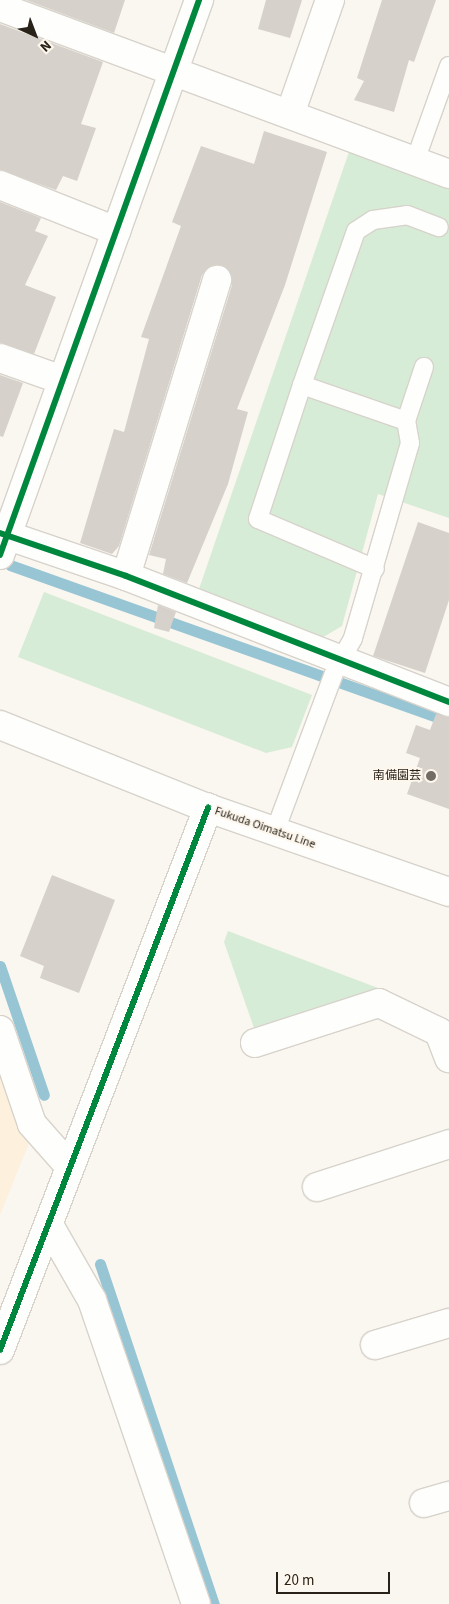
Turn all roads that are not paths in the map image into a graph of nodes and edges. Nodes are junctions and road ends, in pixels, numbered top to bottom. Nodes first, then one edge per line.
1 (199, 0) edge
2 (330, 0) edge
3 (0, 7) edge
4 (449, 66) edge
5 (174, 71) junction
6 (290, 114) junction
7 (415, 161) junction
8 (449, 174) edge
9 (0, 185) edge
10 (438, 226) dead end
11 (116, 231) junction
12 (218, 280) dead end
13 (0, 358) edge
14 (424, 367) dead end
15 (62, 380) junction
16 (302, 385) junction
17 (406, 421) junction
18 (3, 541) edge
19 (375, 569) junction
20 (126, 576) junction
21 (339, 664) junction
22 (449, 702) edge
23 (2, 732) edge
24 (208, 808) junction
25 (275, 831) junction
26 (449, 892) edge
27 (0, 1030) edge
28 (255, 1043) dead end
29 (449, 1058) edge
30 (449, 1144) edge
31 (70, 1167) junction
32 (317, 1186) dead end
33 (49, 1225) junction
34 (449, 1323) edge
35 (375, 1345) dead end
36 (0, 1350) edge
37 (196, 1604) edge

1 - 5 street
2 - 6 street
3 - 5 street
4 - 7 lane
5 - 6 street
5 - 11 street
6 - 7 street
7 - 8 street
9 - 11 street
10 - 16 lane
11 - 15 street
12 - 20 street
13 - 15 street
14 - 17 lane
15 - 18 street
16 - 17 lane
16 - 19 lane
17 - 19 lane
18 - 20 street
19 - 21 lane
20 - 21 street
21 - 22 street
21 - 25 lane
23 - 24 street, Fukuda Oimatsu Line
24 - 25 street, Fukuda Oimatsu Line
24 - 31 street
25 - 26 street, Fukuda Oimatsu Line
27 - 31 street
28 - 29 street
30 - 32 street
31 - 33 street
33 - 36 street
33 - 37 street
34 - 35 street

